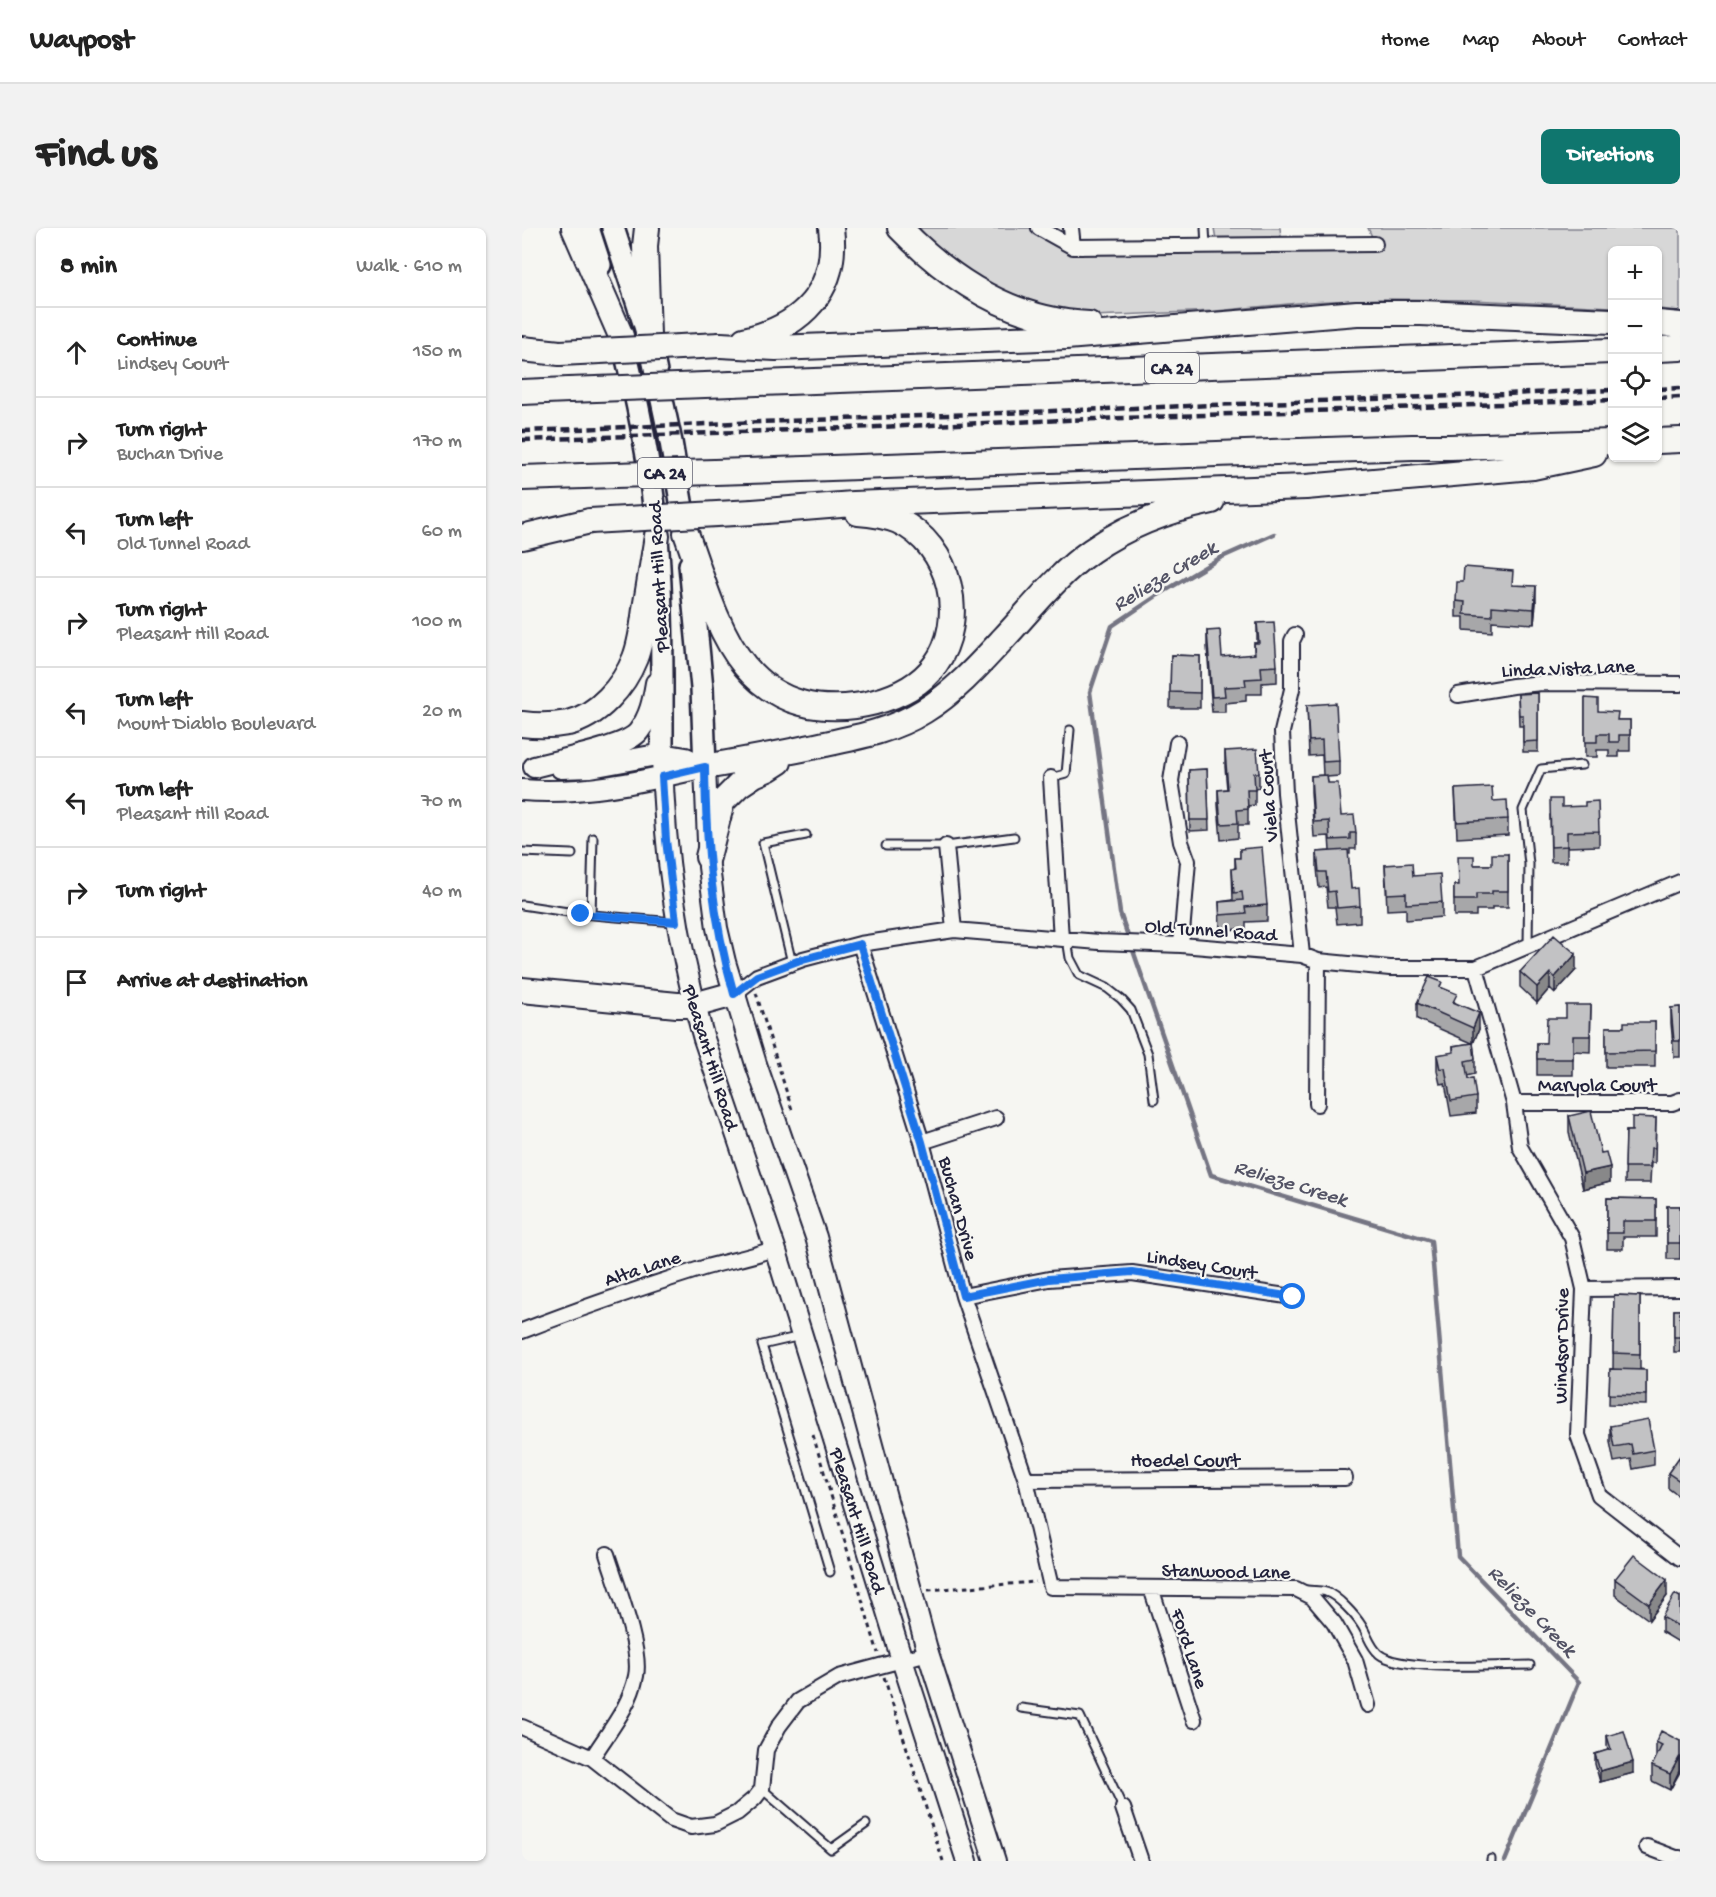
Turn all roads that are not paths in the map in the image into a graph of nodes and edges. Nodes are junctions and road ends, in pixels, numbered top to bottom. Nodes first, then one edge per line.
1 (574, 228) edge
2 (588, 228) edge
3 (613, 228) edge
4 (647, 228) edge
5 (831, 228) edge
6 (900, 228) edge
7 (1039, 228) edge
8 (1071, 228) edge
9 (1205, 228) edge
10 (1375, 244) dead end
11 (1206, 246) junction
12 (1073, 247) junction
13 (1608, 321) edge
14 (1662, 324) edge
15 (1680, 326) edge
16 (1175, 328) junction
17 (648, 335) junction
18 (621, 336) junction
19 (720, 345) junction
20 (1680, 348) edge
21 (522, 349) edge
22 (1662, 349) edge
23 (1608, 351) edge
24 (560, 353) junction
25 (522, 357) edge
26 (522, 392) edge
27 (1680, 440) edge
28 (1662, 441) edge
29 (1608, 442) edge
30 (1608, 451) edge
31 (522, 478) edge
32 (1306, 486) junction
33 (753, 512) junction
34 (590, 521) junction
35 (522, 525) edge
36 (686, 533) junction
37 (657, 536) junction
38 (522, 537) edge
39 (1295, 634) dead end
40 (662, 654) junction
41 (1680, 684) edge
42 (1458, 694) dead end
43 (522, 724) edge
44 (1070, 730) dead end
45 (1177, 743) dead end
46 (796, 751) junction
47 (662, 754) junction
48 (1582, 765) dead end
49 (528, 766) edge
50 (705, 767) junction
51 (662, 777) junction
52 (1051, 778) joint
53 (522, 790) edge
54 (806, 834) dead end
55 (1014, 837) dead end
56 (593, 838) dead end
57 (886, 846) dead end
58 (946, 846) junction
59 (522, 852) edge
60 (572, 854) dead end
61 (708, 857) junction
62 (1680, 882) edge
63 (522, 905) edge
64 (591, 915) junction
65 (676, 922) junction
66 (954, 930) junction
67 (1064, 939) junction
68 (860, 944) junction
69 (1181, 945) junction
70 (1528, 946) junction
71 (1302, 955) junction
72 (1318, 961) junction
73 (792, 963) junction
74 (1476, 968) junction
75 (522, 990) edge
76 (734, 994) junction
77 (694, 1005) junction
78 (1154, 1100) dead end
79 (1680, 1100) edge
80 (1514, 1103) junction
81 (1317, 1104) dead end
82 (996, 1118) dead end
83 (922, 1142) junction
84 (775, 1248) junction
85 (1680, 1288) edge
86 (1584, 1289) junction
87 (963, 1296) junction
88 (1293, 1297) dead end
89 (522, 1331) edge
90 (802, 1336) junction
91 (1345, 1478) dead end
92 (1026, 1480) junction
93 (607, 1554) dead end
94 (1680, 1558) edge
95 (830, 1572) dead end
96 (1050, 1584) joint
97 (1151, 1588) junction
98 (1296, 1589) junction
99 (928, 1653) junction
100 (902, 1660) junction
101 (1530, 1665) dead end
102 (1368, 1705) dead end
103 (1021, 1708) dead end
104 (1194, 1720) dead end
105 (522, 1727) edge
106 (592, 1758) junction
107 (762, 1789) junction
108 (1123, 1808) joint
109 (866, 1824) dead end
110 (1647, 1847) dead end
111 (1680, 1858) edge
112 (968, 1861) edge
113 (995, 1861) edge
114 (1142, 1861) edge

1 - 18 highway
2 - 18 main road, Pleasant Hill Road
3 - 17 main road, Pleasant Hill Road
4 - 17 highway
5 - 19 highway
6 - 16 highway
7 - 12 street
8 - 12 street
9 - 11 lane
10 - 11 street
11 - 12 street
13 - 16 highway
14 - 15 highway
16 - 19 highway
17 - 36 main road, Pleasant Hill Road
18 - 37 main road, Pleasant Hill Road
19 - 24 highway, bridge
20 - 22 highway
21 - 24 highway
23 - 26 highway, CA 24, bridge
24 - 25 highway
27 - 28 highway
29 - 31 highway, CA 24, bridge
30 - 32 highway
32 - 33 highway
32 - 46 highway
33 - 34 highway, bridge
33 - 36 highway
34 - 35 highway
34 - 38 highway
36 - 50 main road, Pleasant Hill Road
37 - 40 main road, Pleasant Hill Road
37 - 43 highway
39 - 71 street, Viela Court
40 - 47 main road, Pleasant Hill Road
40 - 49 main road
41 - 42 street, Linda Vista Lane
44 - 52 lane
45 - 69 street
46 - 50 highway
46 - 61 highway
47 - 49 main road
47 - 50 main road
47 - 51 main road, Pleasant Hill Road
48 - 70 lane
50 - 51 main road
50 - 61 main road, Pleasant Hill Road
51 - 53 main road
51 - 65 main road, Pleasant Hill Road
52 - 67 street
54 - 73 lane
55 - 58 lane
56 - 64 lane
57 - 58 lane
58 - 66 street
59 - 60 lane
61 - 76 main road, Pleasant Hill Road
62 - 70 street, Old Tunnel Road
63 - 64 lane
64 - 65 lane
65 - 77 main road, Pleasant Hill Road
66 - 67 street, Old Tunnel Road
66 - 68 street, Old Tunnel Road
67 - 69 street, Old Tunnel Road
67 - 78 lane
68 - 73 street, Old Tunnel Road
68 - 83 street, Buchan Drive
69 - 71 street, Old Tunnel Road
70 - 74 street, Old Tunnel Road
71 - 72 street, Old Tunnel Road
72 - 74 street, Old Tunnel Road
72 - 81 street
73 - 76 street, Old Tunnel Road
74 - 80 street, Windsor Drive
75 - 77 highway
76 - 77 highway
76 - 99 main road, Pleasant Hill Road
77 - 84 main road, Pleasant Hill Road
79 - 80 street, Maryola Court
80 - 86 street, Windsor Drive
82 - 83 street
83 - 87 street, Buchan Drive
84 - 89 street, Alta Lane
84 - 90 main road, Pleasant Hill Road
85 - 86 street
86 - 94 street, Windsor Drive
87 - 88 street, Lindsey Court
87 - 92 street, Buchan Drive
90 - 95 lane
90 - 100 main road, Pleasant Hill Road
91 - 92 street, Hoedel Court
92 - 96 street, Buchan Drive
93 - 106 street
96 - 97 street, Stanwood Lane
97 - 98 street, Stanwood Lane
97 - 104 street, Ford Lane
98 - 101 lane
98 - 102 street, Stanwood Lane
99 - 100 street
99 - 113 main road, Pleasant Hill Road
100 - 107 street
100 - 112 main road, Pleasant Hill Road
103 - 108 lane
105 - 106 street
106 - 107 street
107 - 109 lane
108 - 114 street
110 - 111 street

